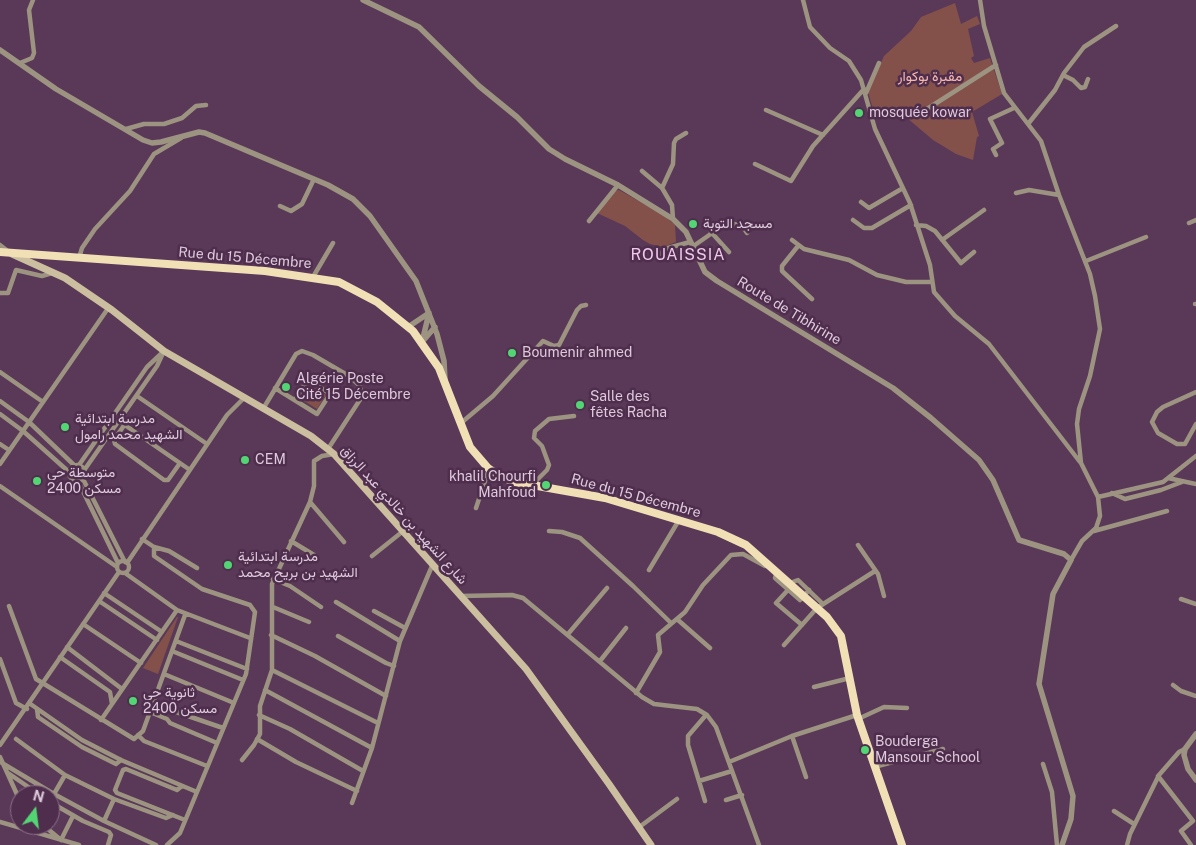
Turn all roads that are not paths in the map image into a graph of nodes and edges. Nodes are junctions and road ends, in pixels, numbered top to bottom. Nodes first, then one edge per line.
1 (33, 0) edge
2 (363, 0) edge
3 (803, 0) edge
4 (980, 0) edge
5 (1116, 26) dead end
6 (0, 50) edge
7 (879, 62) dead end
8 (20, 64) junction
9 (996, 65) junction
10 (1063, 75) junction
11 (1088, 79) dead end
12 (865, 92) junction
13 (206, 105) dead end
14 (1014, 108) junction
15 (766, 110) dead end
16 (872, 117) junction
17 (1028, 124) junction
18 (126, 128) junction
19 (686, 132) dead end
20 (823, 135) junction
21 (185, 136) junction
22 (996, 155) dead end
23 (755, 164) dead end
24 (642, 171) dead end
25 (314, 179) junction
26 (618, 185) junction
27 (662, 188) junction
28 (903, 188) junction
29 (1016, 193) dead end
30 (1059, 195) junction
31 (861, 202) dead end
32 (911, 205) junction
33 (280, 206) dead end
34 (984, 210) dead end
35 (673, 218) junction
36 (589, 220) dead end
37 (853, 220) dead end
38 (1196, 220) edge
39 (1189, 223) dead end
40 (916, 225) junction
41 (711, 232) junction
42 (747, 233) dead end
43 (1146, 237) dead end
44 (792, 240) dead end
45 (942, 240) junction
46 (0, 244) edge
47 (333, 244) dead end
48 (691, 245) junction
49 (798, 246) junction
50 (0, 252) edge
51 (730, 252) dead end
52 (974, 252) dead end
53 (12, 254) junction
54 (79, 258) junction
55 (658, 259) dead end
56 (1086, 261) junction
57 (54, 272) junction
58 (313, 277) junction
59 (931, 282) junction
60 (0, 293) edge
61 (812, 299) dead end
62 (586, 305) dead end
63 (109, 308) junction
64 (429, 313) junction
65 (408, 327) junction
66 (435, 328) junction
67 (422, 342) junction
68 (164, 350) junction
69 (0, 372) edge
70 (445, 382) junction
71 (275, 388) junction
72 (1196, 392) edge
73 (137, 396) junction
74 (244, 398) junction
75 (295, 400) junction
76 (0, 401) edge
77 (43, 402) junction
78 (263, 408) junction
79 (0, 414) edge
80 (574, 416) dead end
81 (119, 421) junction
82 (29, 422) junction
83 (461, 423) junction
84 (125, 424) junction
85 (1196, 424) edge
86 (23, 431) junction
87 (0, 444) edge
88 (207, 444) junction
89 (328, 449) junction
90 (10, 450) junction
91 (334, 454) junction
92 (1196, 456) edge
93 (180, 463) junction
94 (0, 464) edge
95 (1080, 464) junction
96 (76, 465) junction
97 (489, 468) junction
98 (85, 469) junction
99 (190, 470) junction
100 (69, 472) junction
101 (1168, 478) junction
102 (80, 480) junction
103 (1182, 482) junction
104 (1196, 484) edge
105 (0, 486) edge
106 (535, 486) junction
107 (1112, 493) junction
108 (1098, 497) junction
109 (310, 502) junction
110 (476, 508) dead end
111 (1167, 511) dead end
112 (679, 520) junction
113 (549, 531) dead end
114 (1092, 531) junction
115 (402, 532) junction
116 (142, 539) junction
117 (291, 541) junction
118 (344, 542) dead end
119 (858, 545) dead end
120 (154, 547) junction
121 (314, 555) dead end
122 (372, 556) dead end
123 (1071, 560) junction
124 (126, 562) junction
125 (432, 566) junction
126 (118, 568) junction
127 (197, 568) dead end
128 (649, 570) dead end
129 (875, 571) junction
130 (777, 572) junction
131 (125, 573) junction
132 (273, 579) junction
133 (788, 587) junction
134 (607, 588) dead end
135 (104, 593) junction
136 (460, 596) junction
137 (884, 596) dead end
138 (1181, 599) dead end
139 (99, 601) junction
140 (336, 602) dead end
141 (1196, 604) edge
142 (9, 606) dead end
143 (820, 606) junction
144 (273, 607) junction
145 (321, 607) dead end
146 (177, 610) junction
147 (374, 611) dead end
148 (185, 615) junction
149 (678, 620) junction
150 (309, 622) dead end
151 (671, 623) junction
152 (83, 624) junction
153 (802, 625) junction
154 (405, 628) junction
155 (626, 628) dead end
156 (162, 632) junction
157 (568, 634) junction
158 (271, 635) junction
159 (338, 636) dead end
160 (250, 638) junction
161 (156, 640) junction
162 (176, 641) junction
163 (400, 641) junction
164 (784, 645) dead end
165 (67, 647) junction
166 (710, 648) dead end
167 (172, 651) junction
168 (60, 657) junction
169 (0, 659) edge
170 (600, 662) junction
171 (141, 663) junction
172 (394, 666) junction
173 (247, 669) junction
174 (272, 670) junction
175 (164, 674) junction
176 (850, 678) junction
177 (243, 680) junction
178 (42, 684) junction
179 (1173, 685) dead end
180 (814, 687) dead end
181 (122, 689) junction
182 (265, 690) junction
183 (636, 693) junction
184 (386, 696) junction
185 (1196, 696) edge
186 (29, 703) junction
187 (234, 703) junction
188 (112, 704) junction
189 (152, 704) junction
190 (907, 708) dead end
191 (27, 709) junction
192 (170, 711) junction
193 (150, 712) junction
194 (259, 715) junction
195 (706, 715) junction
196 (858, 717) junction
197 (167, 719) junction
198 (101, 720) junction
199 (378, 723) junction
200 (223, 728) junction
201 (1196, 734) edge
202 (138, 735) junction
203 (792, 736) junction
204 (16, 739) dead end
205 (257, 739) junction
206 (217, 743) junction
207 (0, 745) edge
208 (372, 748) junction
209 (943, 749) dead end
210 (1185, 749) junction
211 (1, 760) edge
212 (242, 760) dead end
213 (729, 762) junction
214 (1043, 764) dead end
215 (207, 766) junction
216 (874, 767) junction
217 (363, 771) junction
218 (732, 771) junction
219 (7, 772) junction
220 (65, 775) junction
221 (1158, 776) junction
222 (806, 777) dead end
223 (1196, 780) edge
224 (699, 781) junction
225 (13, 785) edge
226 (26, 785) edge
227 (40, 785) edge
228 (59, 785) edge
229 (182, 786) junction
230 (357, 791) junction
231 (197, 792) junction
232 (742, 795) junction
233 (60, 797) edge
234 (114, 799) junction
235 (677, 799) dead end
236 (726, 800) dead end
237 (705, 801) dead end
238 (352, 803) dead end
239 (60, 808) edge
240 (1114, 811) dead end
241 (173, 815) junction
242 (73, 816) junction
243 (185, 820) junction
244 (104, 821) junction
245 (0, 822) edge
246 (1134, 824) junction
247 (638, 828) junction
248 (55, 835) edge
249 (61, 840) junction
250 (79, 845) edge
251 (108, 845) edge
252 (156, 845) edge
253 (167, 845) edge
254 (651, 845) edge
255 (759, 845) edge
256 (902, 845) edge
257 (1057, 845) edge
258 (1062, 845) edge
259 (1127, 845) edge
260 (1192, 845) edge

1 - 8 street
2 - 26 street, Route de Tibhirine
3 - 12 street
4 - 9 street
5 - 10 street
6 - 8 street
7 - 12 street
8 - 18 street
9 - 14 street
9 - 16 street
10 - 11 street
10 - 17 street
12 - 16 street
12 - 20 street
13 - 18 street
14 - 17 street
14 - 22 street
15 - 20 street
16 - 28 street
17 - 30 street
18 - 21 street
19 - 27 street
20 - 23 street
21 - 25 street
21 - 54 street
24 - 27 street
25 - 33 street
25 - 64 street
26 - 35 street, Route de Tibhirine
26 - 36 street
27 - 35 street
28 - 31 street
28 - 32 street
29 - 30 street
30 - 56 street
32 - 37 street
32 - 40 street
34 - 45 street
35 - 48 street, Route de Tibhirine
38 - 39 street
40 - 45 street
40 - 59 street
41 - 42 street
41 - 48 street
41 - 51 street
43 - 56 street
44 - 49 street
45 - 52 street
46 - 53 street
47 - 58 street
48 - 55 street
48 - 123 street, Route de Tibhirine
49 - 59 street
49 - 61 street
50 - 53 main road, Rue du 15 Décembre
53 - 54 main road, Rue du 15 Décembre
53 - 57 main road, شارع الشهيد بن خالدي عبد الرزاق
54 - 58 main road, Rue du 15 Décembre
56 - 95 street
57 - 60 street
57 - 63 main road, شارع الشهيد بن خالدي عبد الرزاق
58 - 65 main road, Rue du 15 Décembre
59 - 95 street
62 - 83 street
63 - 68 main road, شارع الشهيد بن خالدي عبد الرزاق
63 - 77 street
64 - 65 street
64 - 66 street
64 - 67 street
65 - 67 main road, Rue du 15 Décembre
66 - 67 street
66 - 70 street
67 - 70 main road, Rue du 15 Décembre
68 - 73 street
68 - 74 main road, شارع الشهيد بن خالدي عبد الرزاق
68 - 96 street
69 - 77 street
70 - 83 main road, Rue du 15 Décembre
71 - 75 street
71 - 78 street
71 - 89 street
72 - 85 street
73 - 81 street
73 - 88 street
74 - 78 main road, شارع الشهيد بن خالدي عبد الرزاق
74 - 88 street
75 - 75 street
76 - 82 street
77 - 82 street
78 - 89 main road, شارع الشهيد بن خالدي عبد الرزاق
79 - 86 street
80 - 106 street
81 - 84 street
81 - 98 street
82 - 86 street
82 - 96 street
83 - 97 main road, Rue du 15 Décembre
84 - 93 street
84 - 93 street
86 - 90 street
86 - 100 street
87 - 90 street
88 - 99 street
89 - 91 main road, شارع الشهيد بن خالدي عبد الرزاق
90 - 94 street
91 - 109 street
91 - 115 main road, شارع الشهيد بن خالدي عبد الرزاق
92 - 101 street
93 - 99 street
95 - 108 street
96 - 98 street
96 - 100 street
97 - 106 main road, Rue du 15 Décembre
97 - 110 street
98 - 102 street
99 - 116 street
100 - 102 street
101 - 103 street
101 - 107 street
102 - 124 street
102 - 126 street
103 - 104 street
103 - 107 street
105 - 126 street
106 - 112 main road, Rue du 15 Décembre
107 - 108 street
108 - 114 street
109 - 117 street
109 - 118 street
111 - 114 street
112 - 128 street
112 - 130 main road, Rue du 15 Décembre
113 - 151 street
114 - 123 street
115 - 122 street
115 - 125 main road, شارع الشهيد بن خالدي عبد الرزاق
116 - 120 street
116 - 124 street
117 - 121 street
117 - 132 street
119 - 129 street
120 - 127 street
120 - 160 street
123 - 258 street
124 - 126 street
124 - 131 street
125 - 136 main road, شارع الشهيد بن خالدي عبد الرزاق
125 - 154 street
126 - 131 street
126 - 135 street
129 - 137 street
129 - 143 street
130 - 133 main road, Rue du 15 Décembre
130 - 149 street
131 - 146 street
132 - 144 street
132 - 145 street
133 - 143 main road, Rue du 15 Décembre
133 - 153 street
134 - 157 street
135 - 139 street
135 - 156 street
136 - 157 street
136 - 247 main road, شارع الشهيد بن خالدي عبد الرزاق
138 - 141 street
139 - 152 street
139 - 161 street
140 - 163 street
142 - 178 street
143 - 153 street
143 - 176 main road, Rue du 15 Décembre
144 - 150 street
144 - 158 street
146 - 148 street
146 - 156 street
147 - 154 street
148 - 160 street
148 - 162 street
149 - 151 street
149 - 166 street
151 - 183 street
152 - 165 street
152 - 171 street
153 - 164 street
154 - 163 street
155 - 170 street
156 - 161 street
157 - 170 street
158 - 174 street
158 - 184 street
159 - 172 street
160 - 173 street
161 - 171 street
162 - 167 street
162 - 173 street
163 - 172 street
165 - 168 street
165 - 181 street
167 - 175 street
167 - 177 street
168 - 178 street
168 - 188 street
169 - 191 street
170 - 183 street
171 - 181 street
172 - 184 street
173 - 177 street
174 - 182 street
174 - 199 street
175 - 187 street
175 - 189 street
176 - 180 street
176 - 196 main road, Rue du 15 Décembre
177 - 187 street
178 - 186 street
178 - 198 street
179 - 185 street
181 - 188 street
182 - 194 street
182 - 208 street
183 - 195 street
184 - 199 street
186 - 191 street
186 - 229 street
187 - 200 street
188 - 198 street
189 - 192 street
189 - 193 street
190 - 196 street
191 - 207 street
192 - 197 street
192 - 200 street
193 - 197 street
193 - 202 street
194 - 205 street
194 - 217 street
195 - 213 street
195 - 224 street
196 - 203 street
196 - 216 main road, Rue du 15 Décembre
197 - 206 street
198 - 202 street
199 - 208 street
200 - 206 street
201 - 210 street
202 - 215 street
203 - 213 street
203 - 222 street
204 - 220 street
205 - 212 street
205 - 230 street
206 - 215 street
208 - 217 street
209 - 216 street
210 - 221 street
210 - 223 street
211 - 219 street
211 - 227 street
213 - 218 street
214 - 257 street
215 - 231 street
216 - 256 main road, Rue du 15 Décembre
217 - 230 street
218 - 224 street
218 - 232 street
219 - 225 street
219 - 226 street
220 - 228 street
220 - 234 street
221 - 246 street
221 - 260 street
224 - 237 street
229 - 231 street
229 - 241 street
230 - 238 street
231 - 243 street
232 - 236 street
232 - 255 street
233 - 244 street
234 - 241 street
234 - 244 street
235 - 247 street
239 - 242 street
240 - 246 street
241 - 243 street
242 - 249 street
242 - 251 street
243 - 253 street
244 - 252 street
245 - 249 street
246 - 259 street
247 - 254 main road, شارع الشهيد بن خالدي عبد الرزاق
248 - 249 street
249 - 250 street

